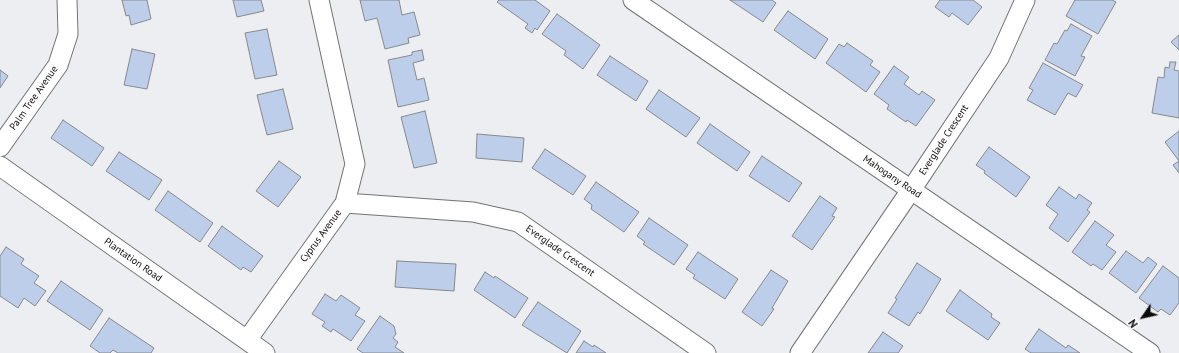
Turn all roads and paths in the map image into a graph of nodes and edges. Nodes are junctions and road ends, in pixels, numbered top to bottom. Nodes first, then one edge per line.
1 (67, 0) edge
2 (319, 0) edge
3 (633, 0) edge
4 (1025, 0) edge
5 (0, 147) edge
6 (0, 166) edge
7 (912, 190) junction
8 (345, 203) junction
9 (247, 340) junction
10 (1148, 352) edge
11 (265, 353) edge
12 (706, 353) edge
13 (800, 353) edge

1 - 5 street, Palm Tree Avenue
2 - 8 street, Cyprus Avenue
3 - 7 street, Mahogany Road
4 - 7 street, Everglade Crescent
6 - 9 street, Plantation Road
7 - 10 street, Mahogany Road
7 - 13 street, Everglade Crescent
8 - 9 street, Cyprus Avenue
8 - 12 street, Everglade Crescent
9 - 11 street, Plantation Road

